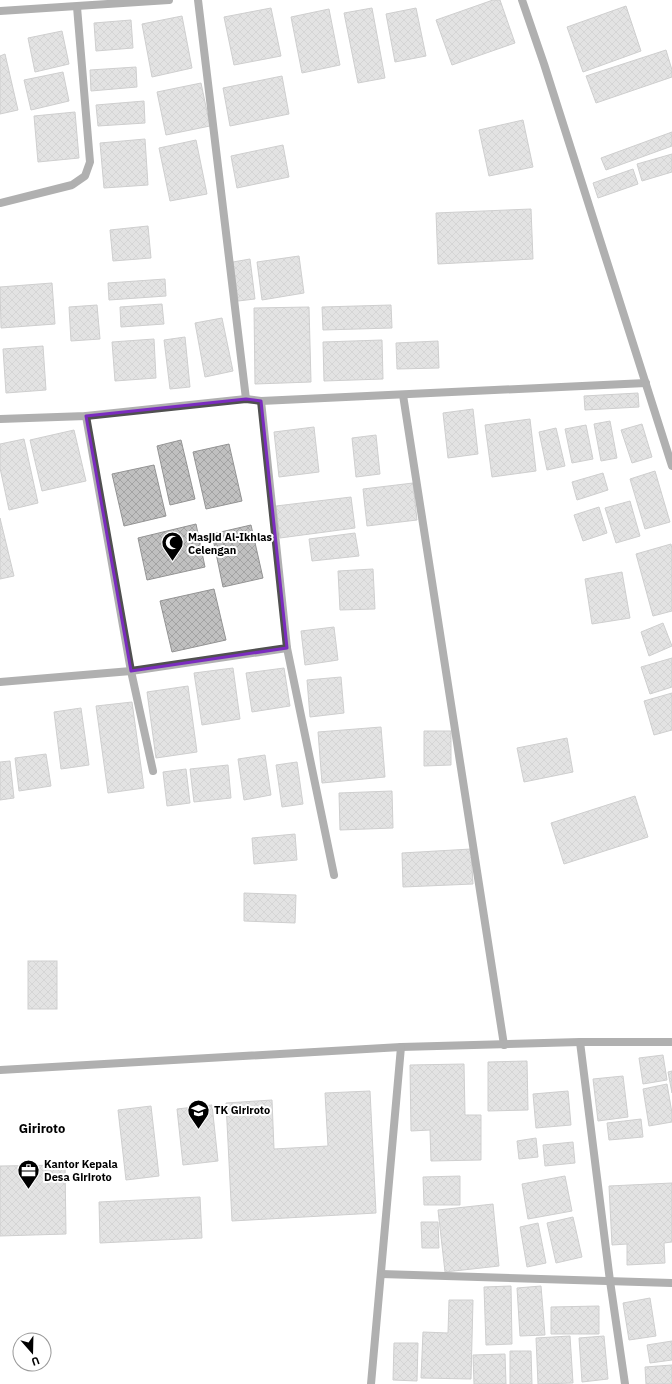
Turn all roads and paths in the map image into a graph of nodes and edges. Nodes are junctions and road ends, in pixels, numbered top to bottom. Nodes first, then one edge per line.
1 (169, 0) edge
2 (198, 0) edge
3 (522, 0) edge
4 (76, 7) junction
5 (0, 11) edge
6 (0, 202) edge
7 (646, 383) junction
8 (403, 395) junction
9 (246, 399) junction
10 (261, 401) junction
11 (86, 416) junction
12 (0, 419) edge
13 (672, 466) edge
14 (287, 648) junction
15 (131, 671) junction
16 (0, 682) edge
17 (153, 771) dead end
18 (334, 875) dead end
19 (580, 1042) junction
20 (672, 1042) edge
21 (504, 1045) junction
22 (401, 1047) junction
23 (0, 1070) edge
24 (381, 1274) junction
25 (610, 1281) junction
26 (672, 1283) edge
27 (371, 1384) edge
28 (625, 1384) edge

1 - 4 street
2 - 9 street
3 - 7 street
4 - 5 street
4 - 6 street
7 - 8 street
7 - 13 street
8 - 10 street
8 - 21 street
9 - 10 street
9 - 11 street
10 - 14 street
11 - 12 street
11 - 15 street
14 - 15 street
14 - 18 street
15 - 16 street
15 - 17 street
19 - 20 street
19 - 21 street
19 - 25 street
21 - 22 street
22 - 23 street
22 - 24 street
24 - 25 street
24 - 27 street
25 - 26 street
25 - 28 street

